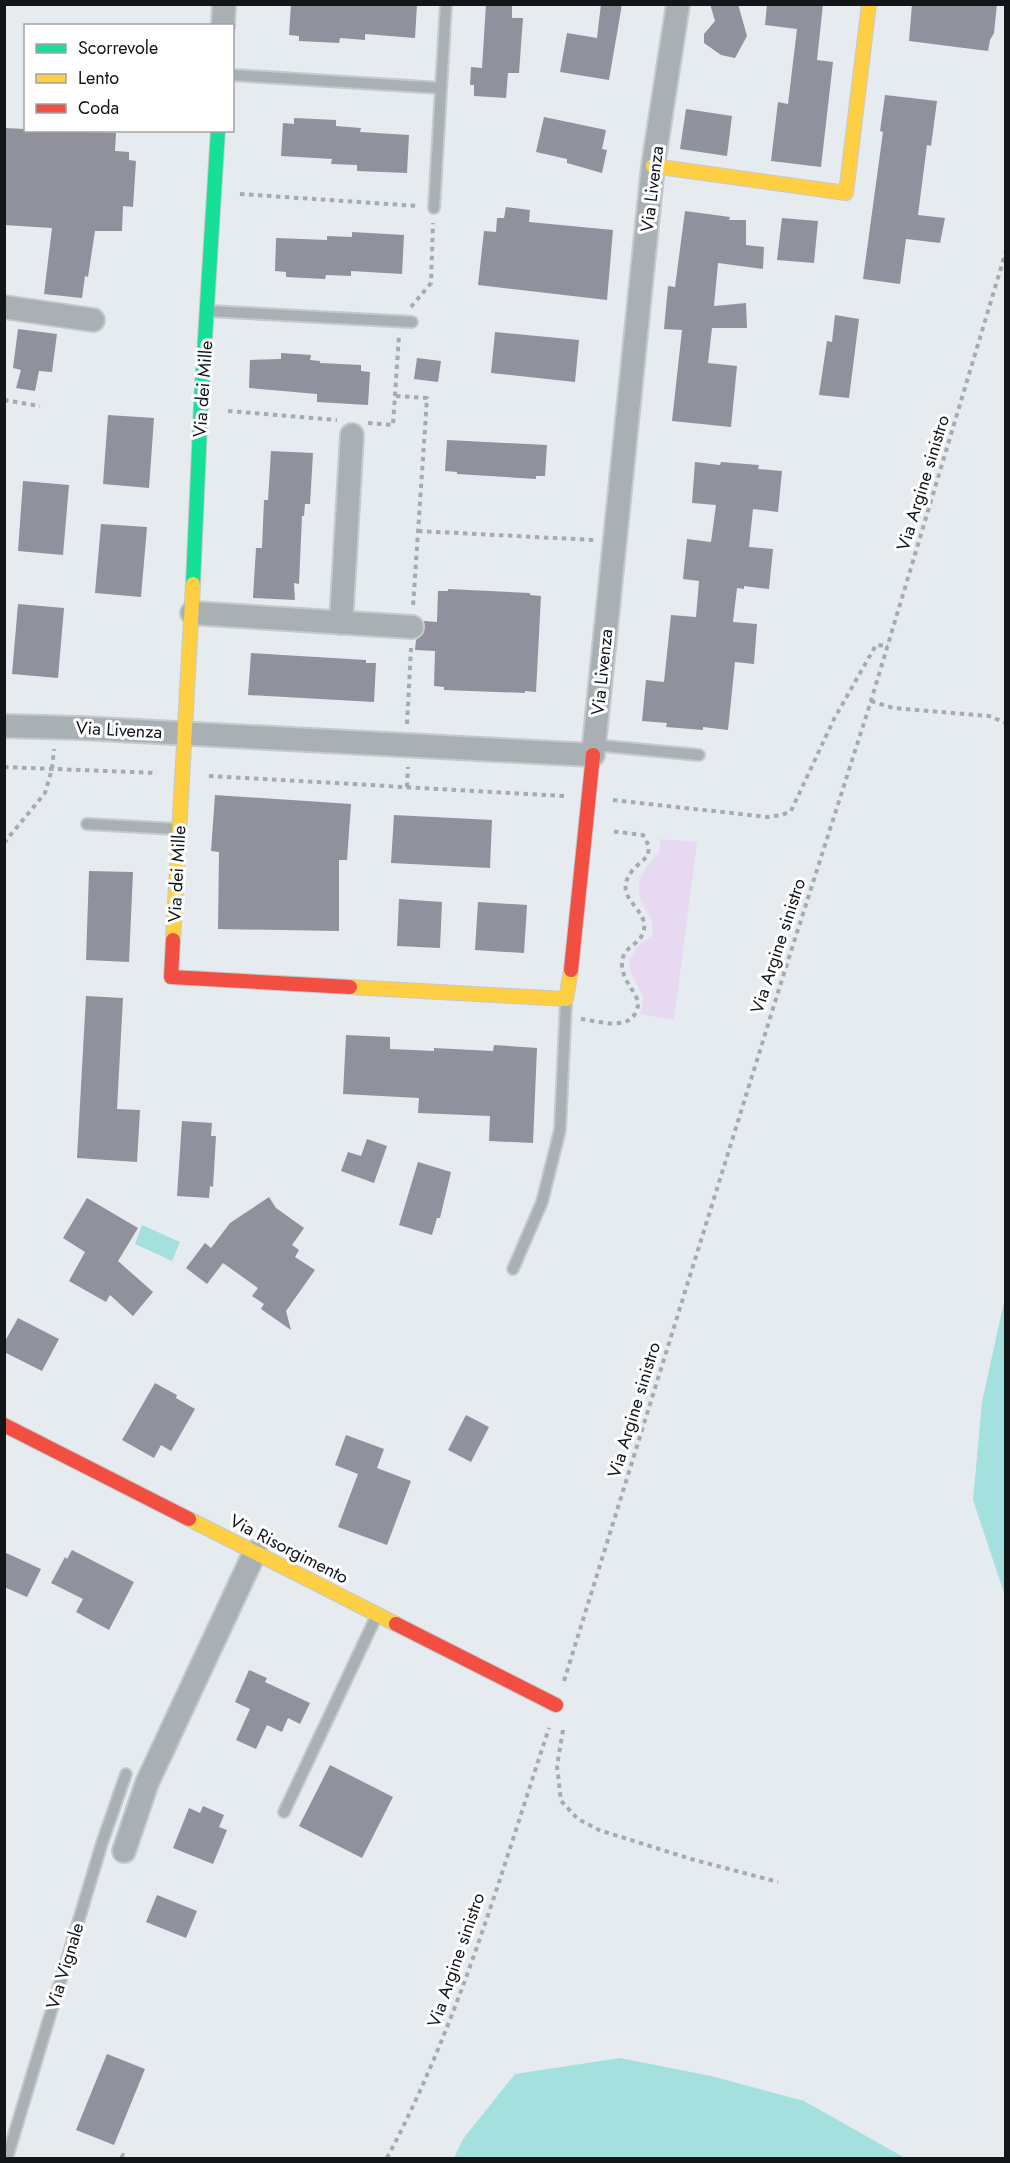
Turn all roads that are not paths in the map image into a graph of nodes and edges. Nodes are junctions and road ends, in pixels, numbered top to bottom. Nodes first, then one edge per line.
1 (224, 4) edge
2 (446, 4) edge
3 (678, 4) edge
4 (869, 4) edge
5 (223, 24) edge
6 (234, 75) edge
7 (441, 88) junction
8 (218, 132) edge
9 (654, 166) junction
10 (434, 207) road end
11 (4, 307) edge
12 (208, 311) junction
13 (93, 320) dead end
14 (412, 322) dead end
15 (352, 426) road end
16 (192, 613) junction
17 (341, 623) junction
18 (412, 627) road end
19 (4, 726) edge
20 (186, 733) junction
21 (594, 750) junction
22 (699, 755) dead end
23 (87, 824) dead end
24 (179, 830) junction
25 (566, 999) junction
26 (513, 1269) dead end
27 (4, 1425) edge
28 (255, 1552) junction
29 (377, 1614) junction
30 (556, 1705) road end
31 (126, 1774) dead end
32 (284, 1812) dead end
33 (124, 1851) dead end
34 (7, 2158) edge

1 - 5 street
2 - 7 lane
3 - 9 street, Via Livenza
4 - 9 street
6 - 7 lane
7 - 10 lane
8 - 12 street, Via dei Mille
9 - 21 street, Via Livenza
11 - 13 street
12 - 14 lane
12 - 16 street, Via dei Mille
15 - 17 street
16 - 17 street
16 - 20 street, Via dei Mille
17 - 18 street
19 - 20 street, Via Livenza
20 - 21 street, Via Livenza
20 - 24 street, Via dei Mille
21 - 22 lane
21 - 25 street
23 - 24 lane
24 - 25 street, Via dei Mille
25 - 26 lane
27 - 28 street, Via Risorgimento
28 - 29 street, Via Risorgimento
28 - 33 street
29 - 30 street, Via Risorgimento
29 - 32 lane
31 - 34 lane, Via Vignale

